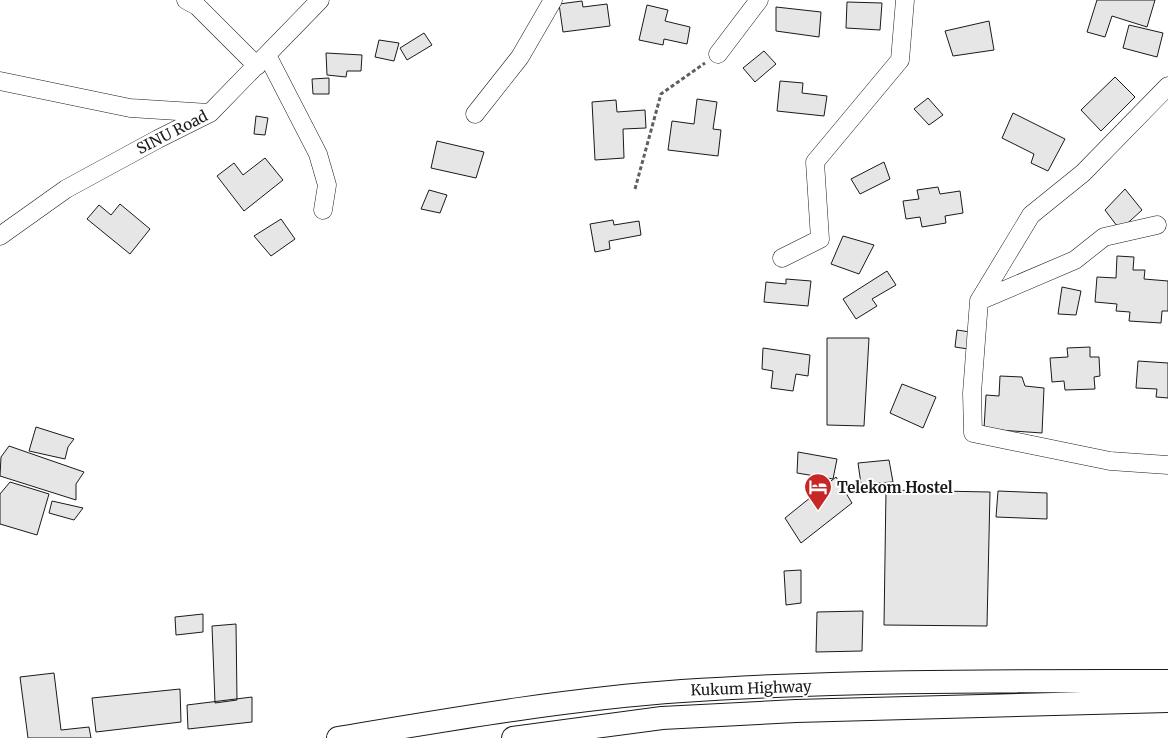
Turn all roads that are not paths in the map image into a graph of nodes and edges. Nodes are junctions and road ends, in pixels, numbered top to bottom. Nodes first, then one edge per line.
1 (186, 0) edge
2 (320, 0) edge
3 (553, 0) edge
4 (759, 0) edge
5 (905, 0) edge
6 (718, 54) road end
7 (262, 61) junction
8 (0, 81) edge
9 (1168, 86) edge
10 (210, 113) junction
11 (475, 114) dead end
12 (323, 210) dead end
13 (1157, 225) dead end
14 (0, 236) edge
15 (782, 258) dead end
16 (979, 301) junction
17 (1168, 466) edge
18 (1168, 681) edge
19 (1168, 701) edge
20 (338, 738) edge
21 (514, 738) edge

1 - 7 street
2 - 7 street, SINU Road
3 - 11 street
4 - 6 street
5 - 15 street
7 - 10 street, SINU Road
7 - 12 street
8 - 10 street
9 - 16 street
10 - 14 street, SINU Road
13 - 16 street
16 - 17 street
18 - 20 main road, Kukum Highway
19 - 21 main road, Kukum Highway

